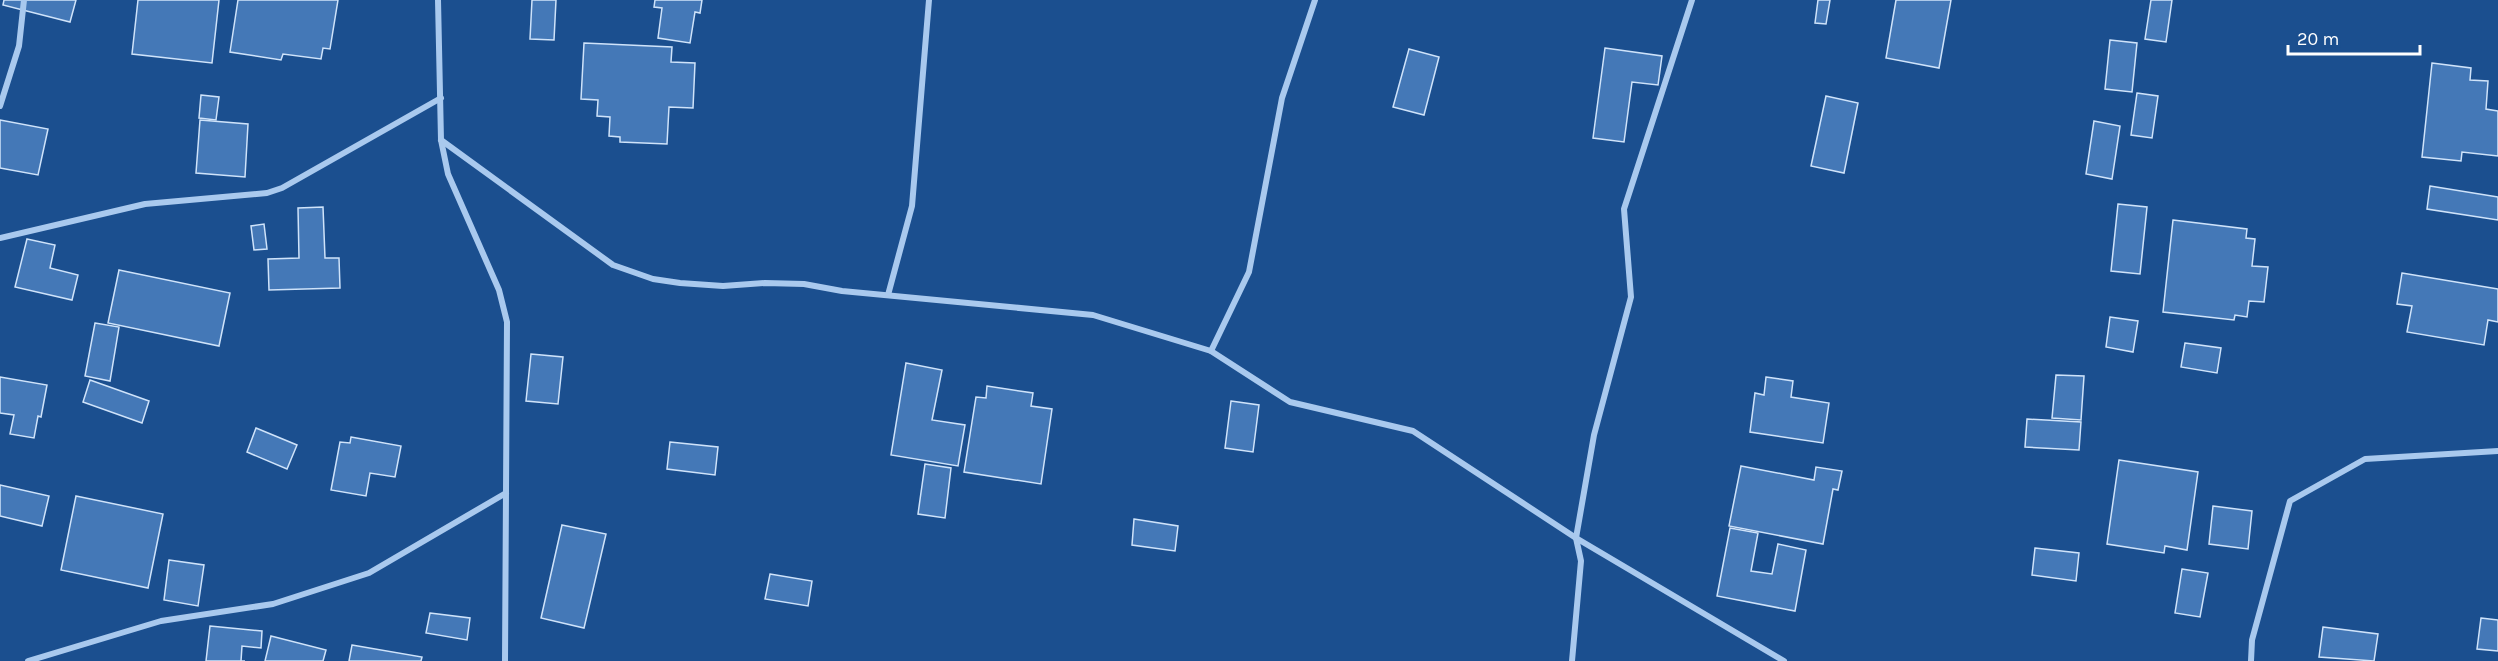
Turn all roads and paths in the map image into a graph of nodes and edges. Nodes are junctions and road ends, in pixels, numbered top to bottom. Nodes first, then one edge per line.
1 (24, 0) edge
2 (438, 0) edge
3 (929, 0) edge
4 (1315, 0) edge
5 (1692, 0) edge
6 (441, 98) junction
7 (0, 106) edge
8 (441, 140) junction
9 (0, 238) edge
10 (888, 295) junction
11 (1211, 351) junction
12 (2498, 451) edge
13 (507, 492) junction
14 (1576, 538) junction
15 (28, 661) edge
16 (504, 661) edge
17 (1572, 661) edge
18 (1784, 661) edge
19 (2251, 661) edge

1 - 7 street
2 - 6 street
3 - 10 street
4 - 11 street
5 - 14 street
6 - 8 street
6 - 9 street
8 - 10 street
8 - 13 street
10 - 11 street
11 - 14 street
12 - 19 street
13 - 15 street
13 - 16 street
14 - 17 street
14 - 18 street

